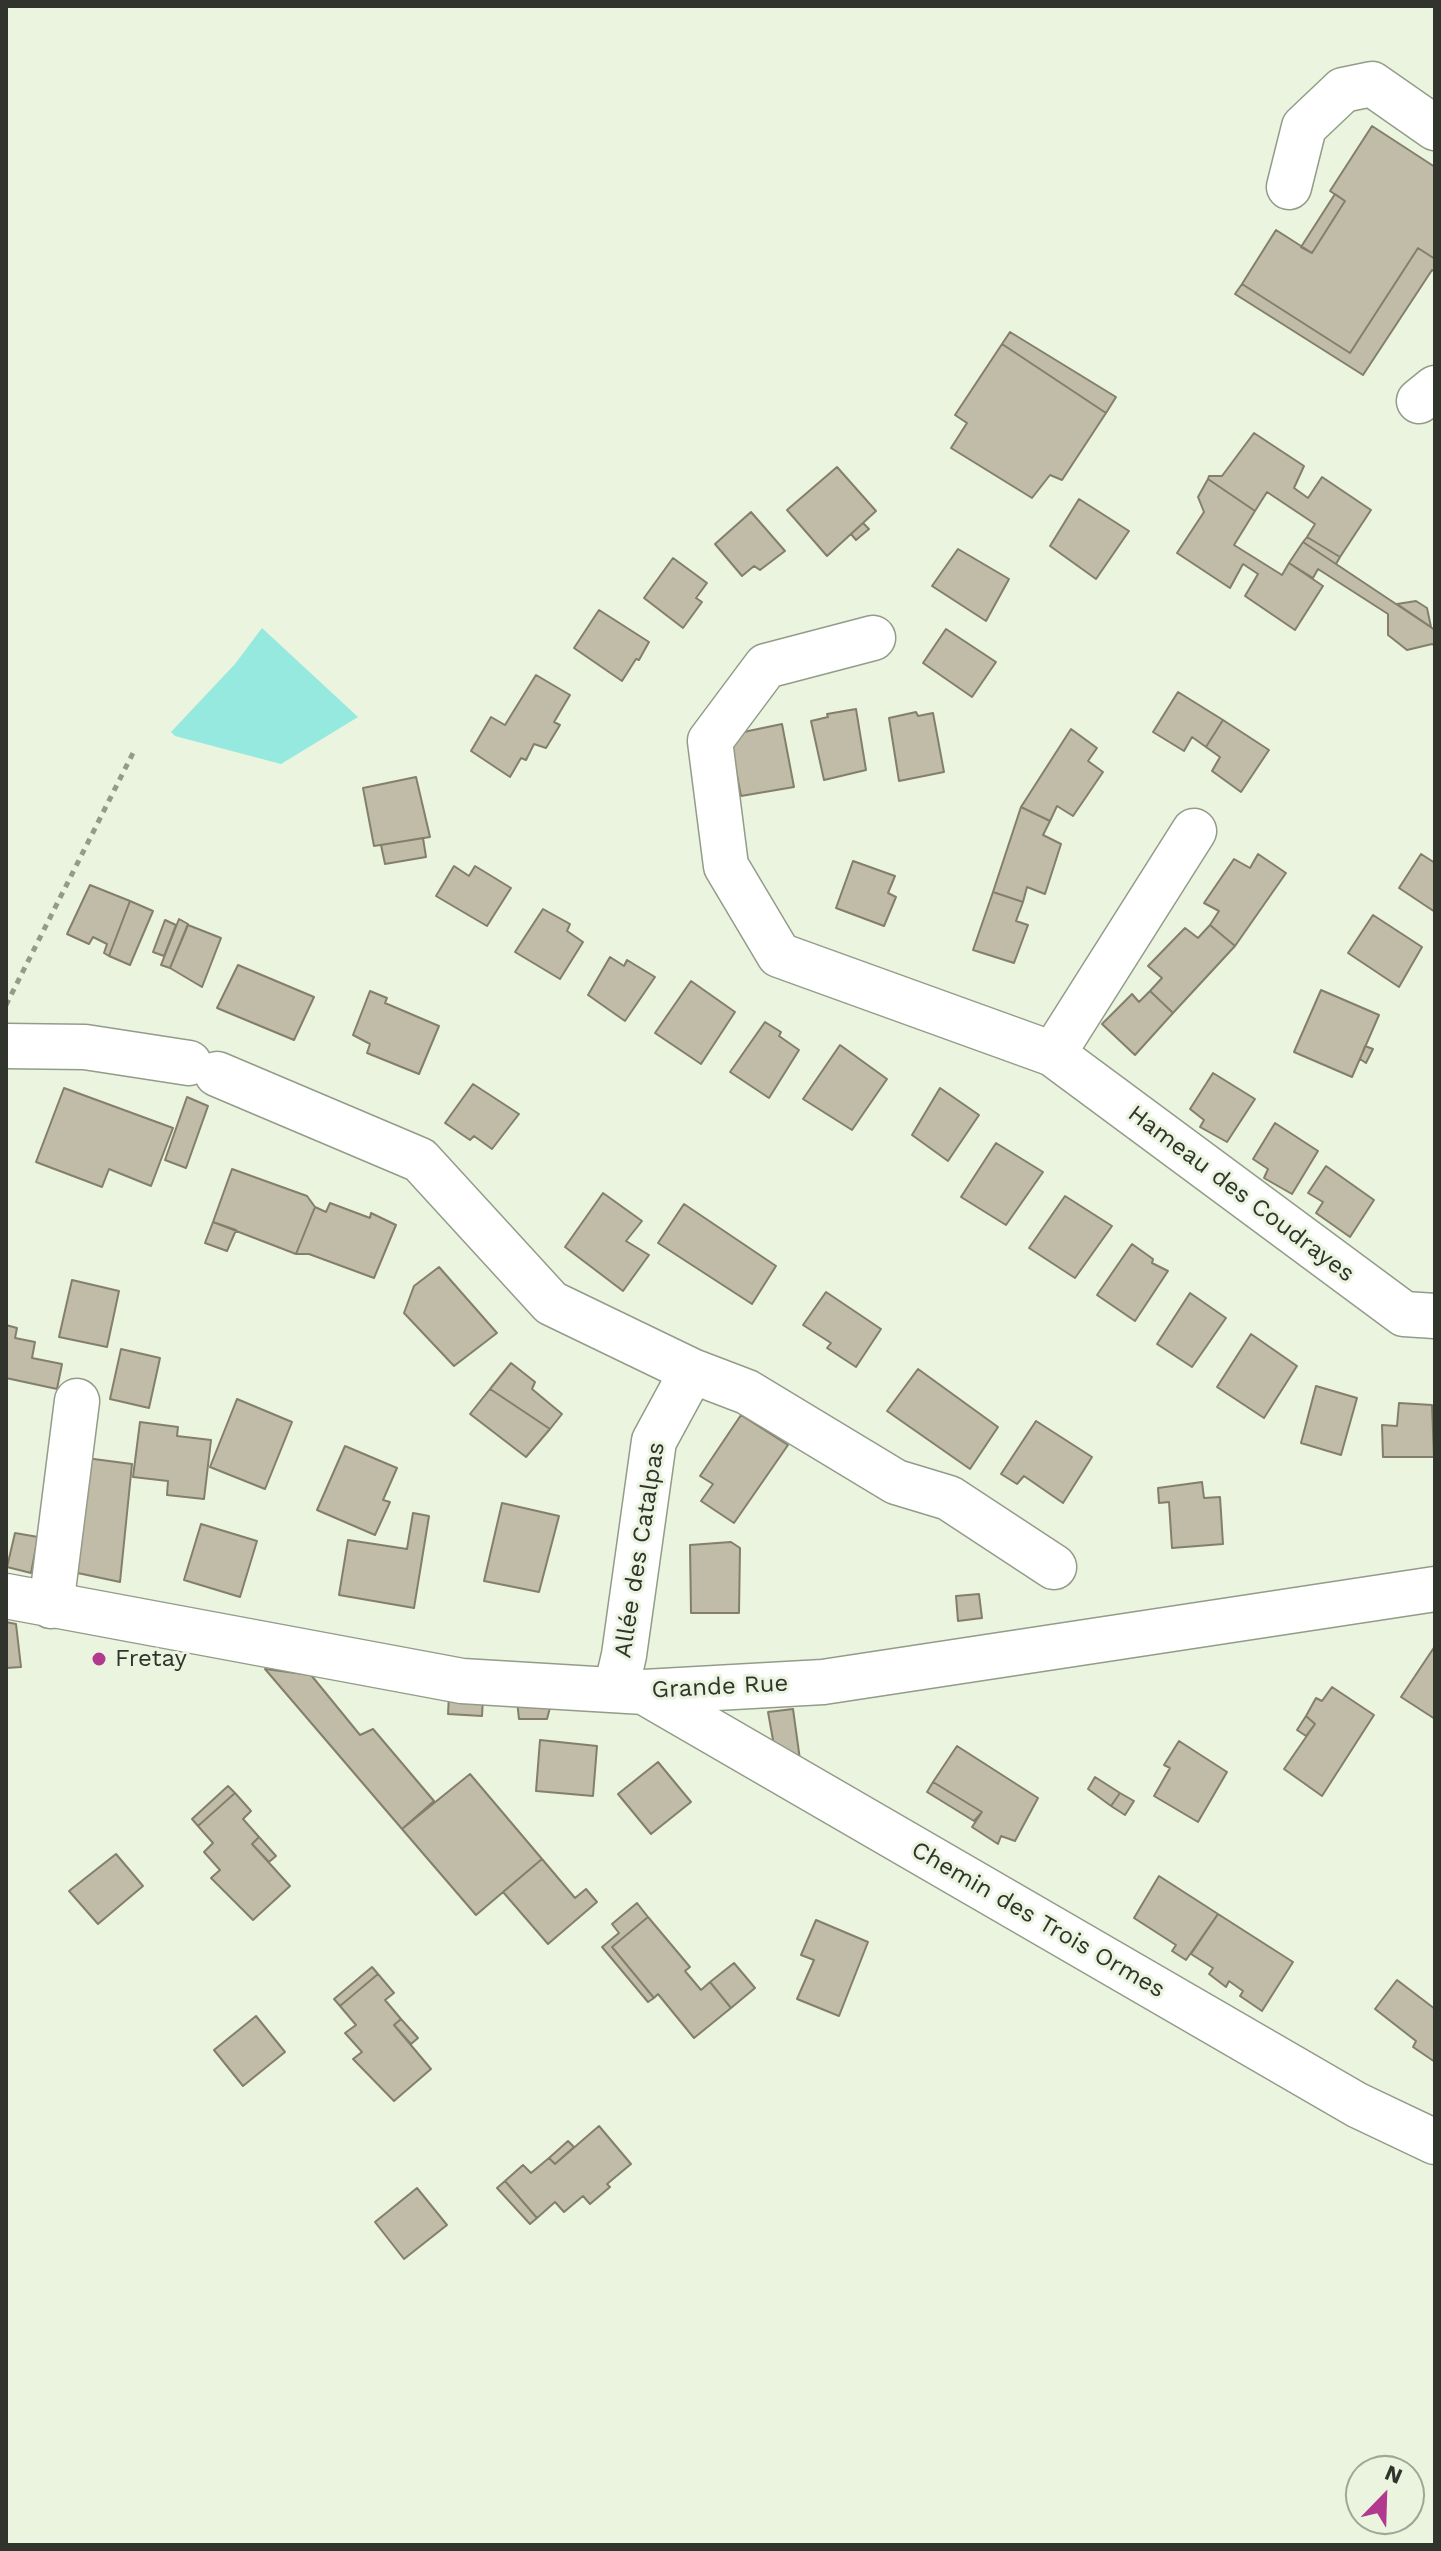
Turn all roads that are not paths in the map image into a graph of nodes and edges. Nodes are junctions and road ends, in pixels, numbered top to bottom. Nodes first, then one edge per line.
1 (1435, 128) edge
2 (1289, 187) dead end
3 (873, 638) dead end
4 (1194, 831) dead end
5 (6, 1046) edge
6 (1053, 1054) junction
7 (1435, 1316) edge
8 (692, 1371) junction
9 (77, 1401) dead end
10 (1054, 1567) dead end
11 (1435, 1589) edge
12 (6, 1596) edge
13 (51, 1606) junction
14 (630, 1691) junction
15 (1435, 2142) edge

1 - 2 street
3 - 6 street, Hameau des Coudrayes
4 - 6 street
5 - 8 street
6 - 7 street, Hameau des Coudrayes
8 - 10 street
8 - 14 street, Allée des Catalpas
9 - 13 street
11 - 14 street, Grande Rue
12 - 13 street, Grande Rue
13 - 14 street, Grande Rue
14 - 15 street, Chemin des Trois Ormes

